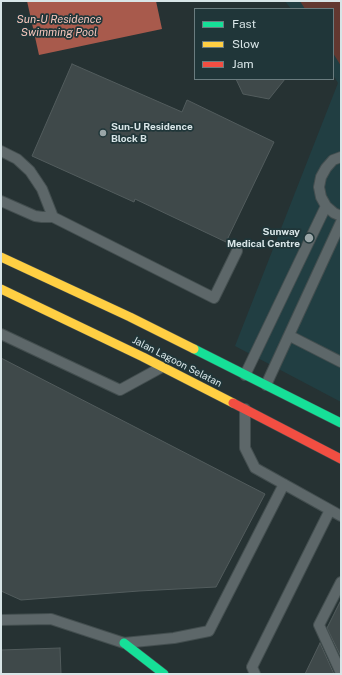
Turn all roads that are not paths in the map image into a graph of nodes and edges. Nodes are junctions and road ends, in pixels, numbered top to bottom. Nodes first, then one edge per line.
1 (1, 151) edge
2 (341, 157) edge
3 (1, 201) edge
4 (326, 206) junction
5 (341, 216) edge
6 (53, 217) junction
7 (341, 222) edge
8 (237, 251) dead end
9 (1, 257) edge
10 (1, 289) edge
11 (1, 334) edge
12 (290, 336) junction
13 (341, 362) edge
14 (162, 367) junction
15 (245, 375) junction
16 (266, 385) junction
17 (245, 409) junction
18 (341, 423) edge
19 (341, 460) edge
20 (284, 484) junction
21 (330, 510) junction
22 (341, 516) edge
23 (341, 582) edge
24 (1, 620) edge
25 (124, 644) junction
26 (341, 673) edge
27 (164, 674) edge
28 (255, 674) edge

1 - 6 lane
2 - 4 lane
3 - 6 lane
4 - 5 lane
4 - 15 lane
6 - 8 lane
7 - 12 lane
9 - 15 main road, Jalan Lagoon Selatan
10 - 14 main road, Jalan Lagoon Selatan
11 - 14 lane
12 - 13 lane
12 - 16 lane
14 - 17 main road, Jalan Lagoon Selatan
15 - 16 main road, Jalan Lagoon Selatan
16 - 18 main road, Jalan Lagoon Selatan
17 - 19 main road, Jalan Lagoon Selatan
17 - 20 lane
20 - 21 lane
20 - 25 lane
21 - 22 lane
21 - 28 lane
23 - 26 lane
24 - 25 lane
25 - 27 main road

